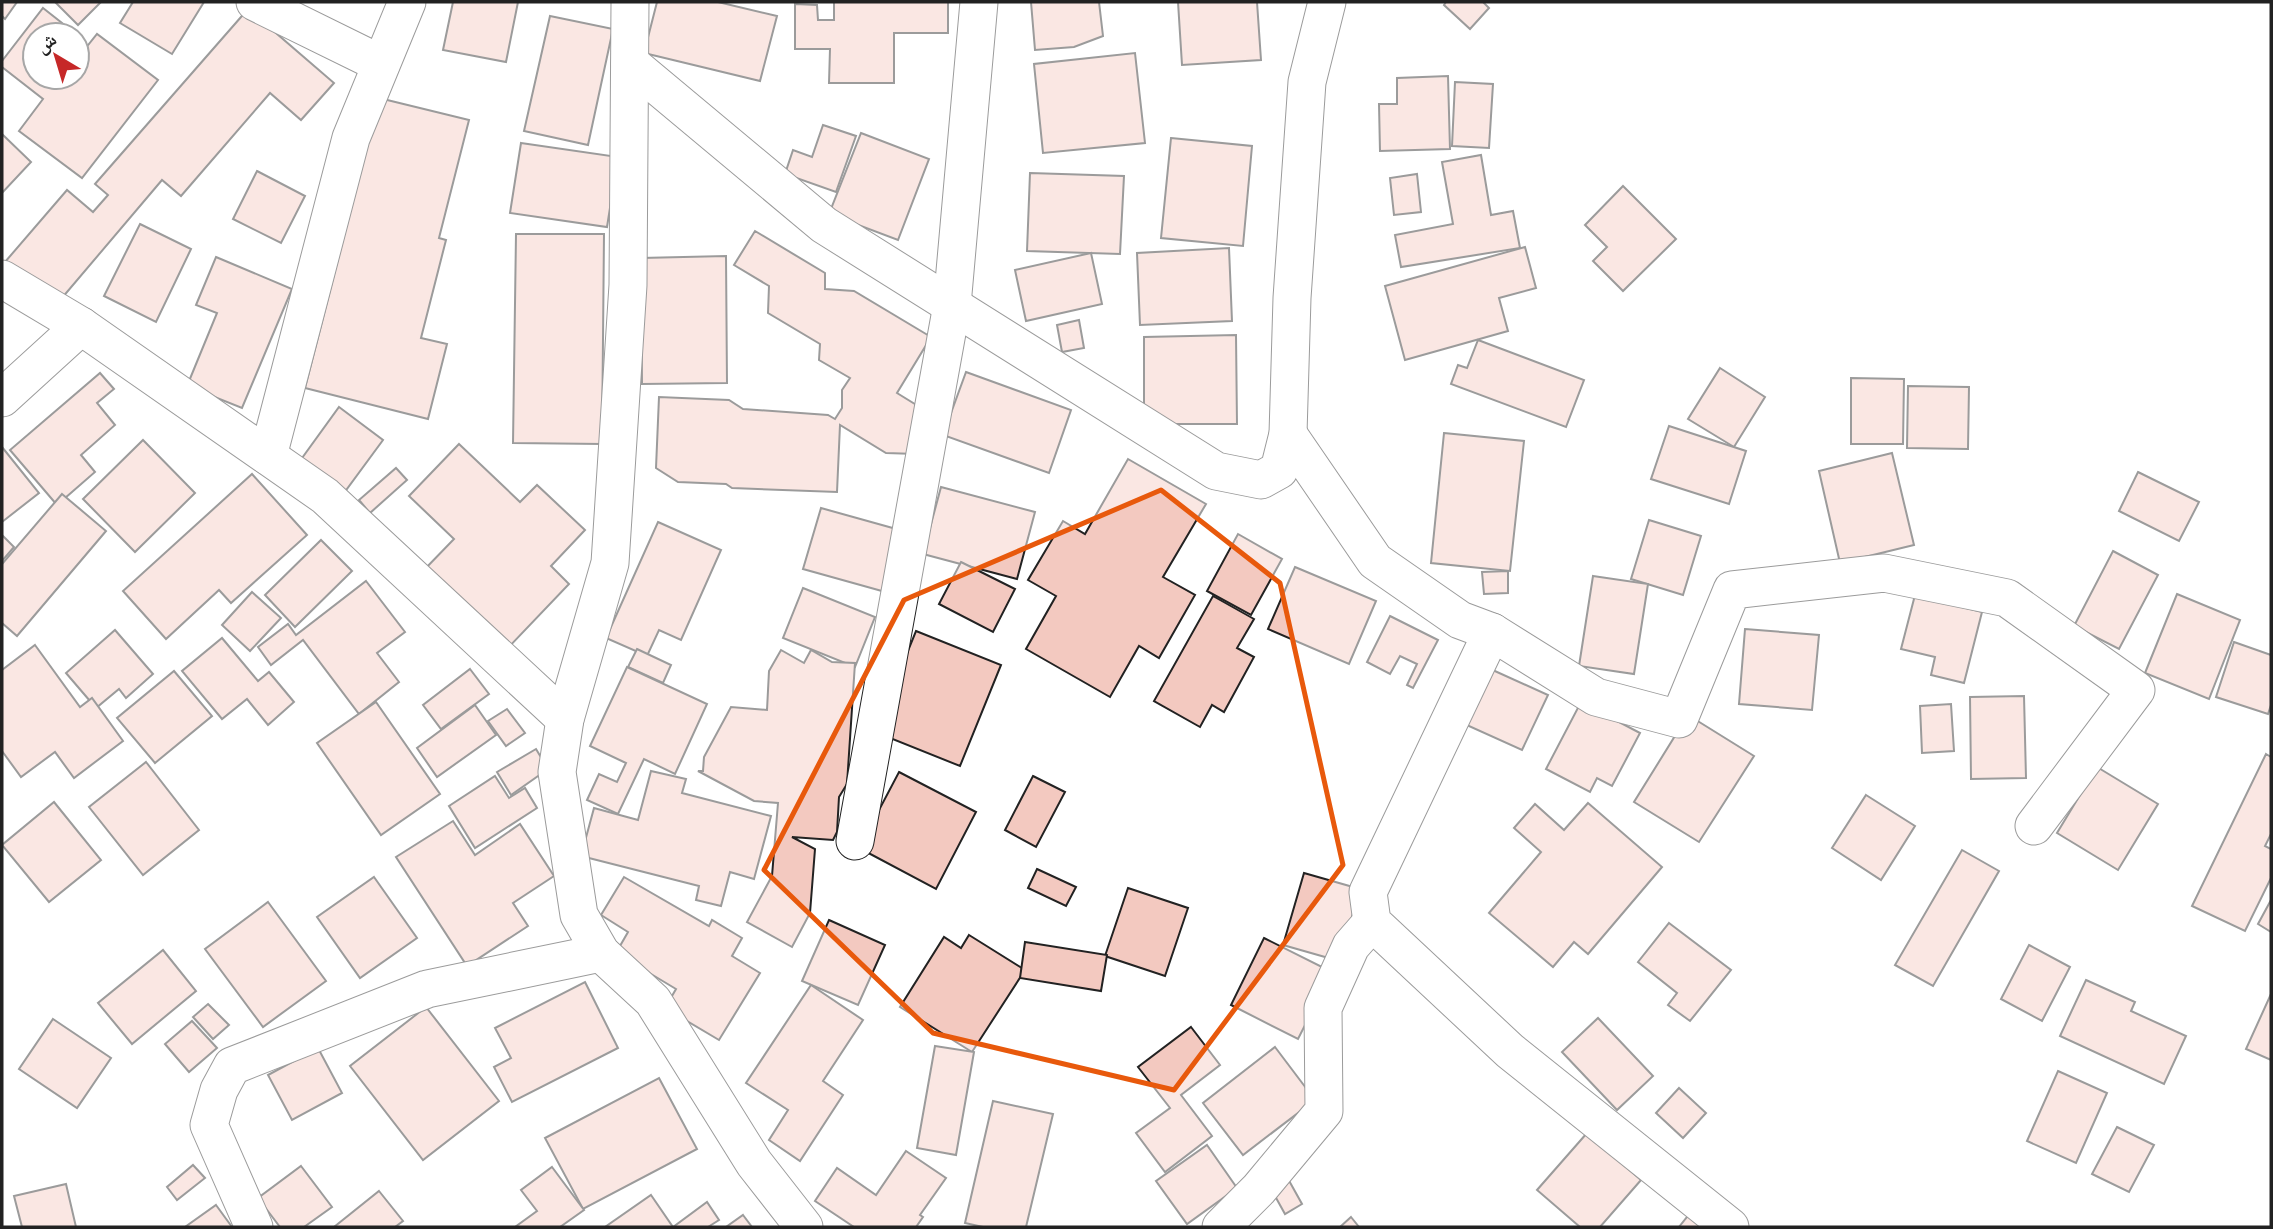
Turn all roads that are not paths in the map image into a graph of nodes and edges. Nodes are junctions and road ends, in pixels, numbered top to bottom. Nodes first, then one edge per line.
1 (255, 2) edge
2 (407, 2) edge
3 (630, 2) edge
4 (979, 2) edge
5 (1327, 2) edge
6 (630, 63) junction
7 (381, 64) junction
8 (2, 279) edge
9 (952, 305) junction
10 (81, 326) junction
11 (2, 398) edge
12 (1288, 434) junction
13 (268, 456) junction
14 (1492, 632) junction
15 (565, 719) junction
16 (2034, 826) dead end
17 (855, 841) dead end
18 (1372, 922) junction
19 (601, 953) junction
20 (254, 1227) edge
21 (804, 1227) edge
22 (1221, 1227) edge
23 (1730, 1227) edge

1 - 7 street
2 - 7 street
3 - 6 street
4 - 9 street
5 - 12 street
6 - 9 street
6 - 15 street
7 - 13 street
8 - 10 street
9 - 12 street
9 - 17 street
10 - 11 street
10 - 13 street
12 - 14 street
13 - 15 street
14 - 16 street
14 - 18 street
15 - 19 street
18 - 22 street
18 - 23 street
19 - 20 street
19 - 21 street

